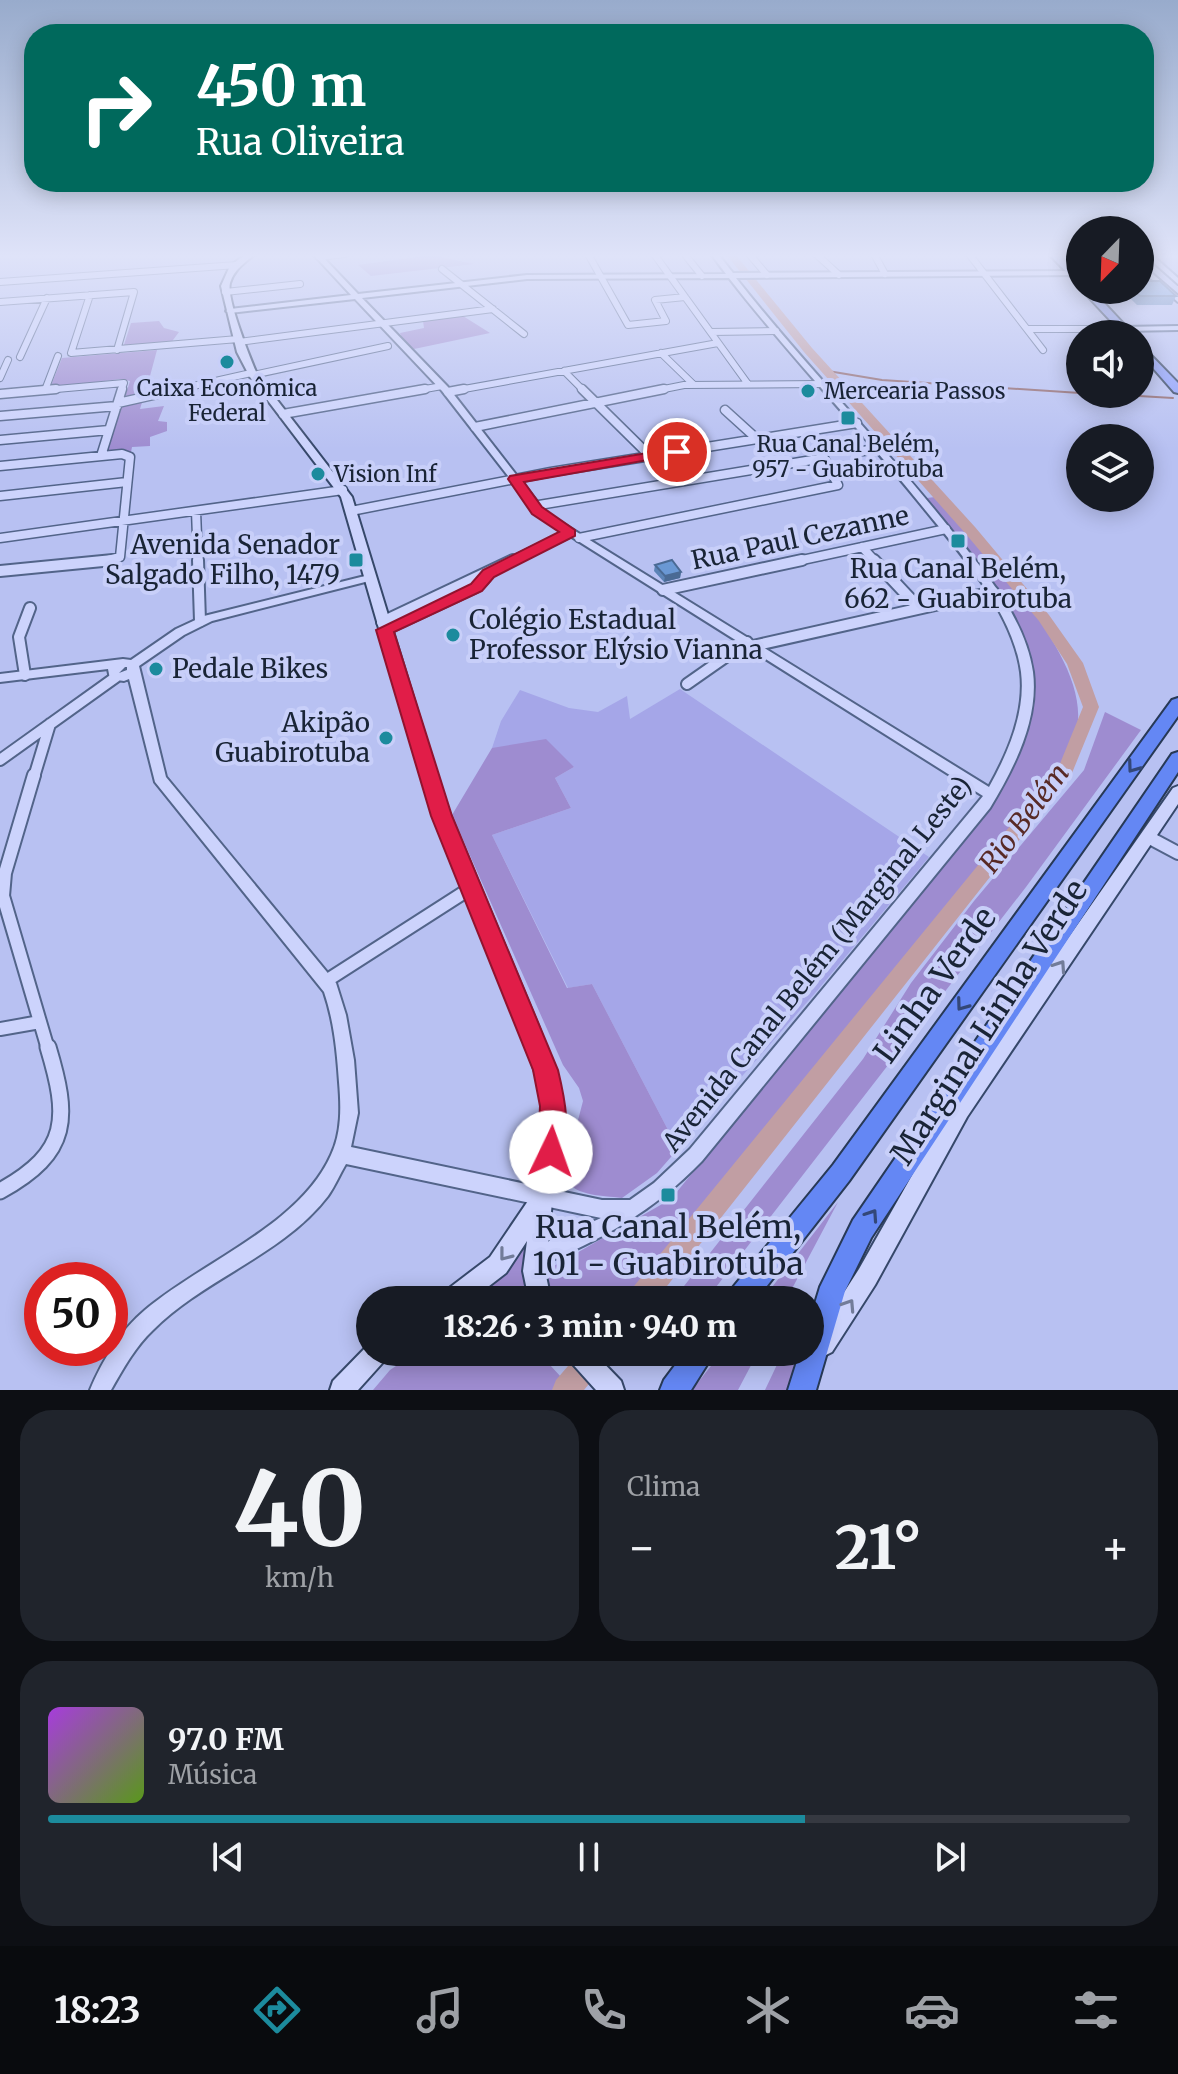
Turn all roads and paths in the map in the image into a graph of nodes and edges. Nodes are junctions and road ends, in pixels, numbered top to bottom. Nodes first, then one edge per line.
1 (37, 319) edge
2 (82, 319) edge
3 (126, 319) edge
4 (232, 319) edge
5 (375, 319) edge
6 (419, 319) edge
7 (505, 319) edge
8 (625, 319) edge
9 (665, 319) edge
10 (701, 319) edge
11 (767, 319) edge
12 (1020, 319) edge
13 (380, 324) junction
14 (1178, 328) edge
15 (1028, 329) junction
16 (1154, 329) edge
17 (1066, 330) edge
18 (776, 331) junction
19 (711, 332) junction
20 (524, 334) dead end
21 (238, 341) junction
22 (718, 343) junction
23 (388, 346) dead end
24 (117, 350) junction
25 (1043, 350) dead end
26 (661, 353) junction
27 (58, 356) dead end
28 (20, 357) dead end
29 (8, 360) dead end
30 (1154, 363) edge
31 (564, 371) junction
32 (252, 374) junction
33 (0, 378) edge
34 (693, 384) junction
35 (748, 384) junction
36 (822, 384) junction
37 (684, 385) junction
38 (445, 389) junction
39 (45, 390) junction
40 (1178, 390) edge
41 (0, 394) edge
42 (693, 394) dead end
43 (597, 402) junction
44 (117, 404) junction
45 (725, 410) dead end
46 (283, 414) junction
47 (0, 416) edge
48 (857, 423) junction
49 (475, 427) junction
50 (109, 430) junction
51 (757, 439) junction
52 (0, 440) edge
53 (880, 448) junction
54 (863, 451) dead end
55 (101, 456) junction
56 (650, 456) junction
57 (0, 466) edge
58 (515, 479) junction
59 (127, 482) junction
60 (343, 490) junction
61 (0, 496) edge
62 (533, 506) junction
63 (196, 511) junction
64 (351, 511) junction
65 (124, 521) junction
66 (946, 529) junction
67 (574, 536) junction
68 (0, 538) edge
69 (862, 547) junction
70 (0, 571) edge
71 (369, 578) junction
72 (663, 590) junction
73 (993, 592) junction
74 (30, 608) dead end
75 (919, 608) junction
76 (200, 621) junction
77 (383, 626) junction
78 (750, 644) junction
79 (129, 667) junction
80 (25, 675) junction
81 (116, 677) joint
82 (0, 678) edge
83 (687, 684) dead end
84 (1178, 704) edge
85 (50, 724) junction
86 (1178, 758) edge
87 (0, 760) edge
88 (1178, 792) edge
89 (991, 795) junction
90 (1148, 837) junction
91 (1178, 853) edge
92 (471, 888) junction
93 (326, 981) junction
94 (40, 1022) junction
95 (0, 1029) edge
96 (342, 1154) junction
97 (0, 1191) edge
98 (544, 1196) junction
99 (633, 1209) junction
100 (536, 1257) junction
101 (470, 1286) edge
102 (536, 1286) edge
103 (750, 1286) edge
104 (364, 1366) edge
105 (590, 1366) edge
106 (692, 1366) edge
107 (804, 1380) edge
108 (100, 1390) edge
109 (342, 1390) edge
110 (612, 1390) edge
111 (674, 1390) edge

1 - 28 street
2 - 24 street
3 - 24 street
4 - 21 main road
5 - 13 street
6 - 13 street
7 - 20 street
8 - 9 street
10 - 19 street
11 - 18 street, Avenida Canal Belém (Marginal Leste)
12 - 15 street
13 - 21 street
13 - 38 street
14 - 16 street
15 - 17 street
15 - 25 street
18 - 19 street
18 - 36 street, Avenida Canal Belém (Marginal Leste)
19 - 22 street
21 - 24 street
21 - 32 main road
22 - 26 street
22 - 35 street
23 - 32 street
26 - 31 street
26 - 34 street
27 - 39 street
29 - 33 street
30 - 40 main road
31 - 38 street
31 - 43 street
32 - 44 street
32 - 46 main road
34 - 35 street
34 - 37 street
35 - 36 street
36 - 48 street, Avenida Canal Belém (Marginal Leste)
37 - 42 street
37 - 43 street
38 - 46 street
38 - 49 street
39 - 41 street
39 - 44 street
43 - 49 street
43 - 56 street
44 - 47 street
44 - 50 street
45 - 51 street
46 - 60 main road
48 - 51 street
48 - 53 street, Avenida Canal Belém (Marginal Leste)
49 - 58 street
50 - 52 street
50 - 55 street
51 - 56 street
53 - 54 street
53 - 66 street, Avenida Canal Belém (Marginal Leste)
55 - 57 street
55 - 59 street
56 - 58 street
58 - 62 street
58 - 64 street
59 - 61 street
59 - 65 street
60 - 63 street
60 - 64 main road
62 - 67 street
62 - 67 street
63 - 65 street
63 - 76 street
64 - 71 main road
65 - 68 street
65 - 70 street
66 - 69 street, Rua Paul Cezanne
66 - 73 street, Avenida Canal Belém (Marginal Leste)
67 - 72 street
67 - 77 street
69 - 72 street, Rua Paul Cezanne
69 - 75 street
71 - 76 street
71 - 77 main road
72 - 78 street
73 - 75 street
73 - 89 street, Avenida Canal Belém (Marginal Leste)
74 - 80 street
75 - 78 street
76 - 79 street
77 - 92 main road
78 - 83 street
78 - 89 street
79 - 80 street
79 - 81 street
79 - 93 street
80 - 82 street
81 - 85 street
84 -> 103 highway, Linha Verde
85 - 87 street
85 - 94 street
107 -> 86 highway
88 - 90 main road, Marginal Linha Verde
89 - 99 street, Avenida Canal Belém (Marginal Leste)
90 - 91 street
107 -> 90 main road, Marginal Linha Verde
92 - 93 street
92 - 98 main road
93 - 96 street
94 - 95 street
94 - 97 street
96 - 98 street
96 - 108 street
98 - 99 street
98 - 100 main road
98 -> 101 main road
99 - 100 street, Avenida Canal Belém (Marginal Leste)
100 - 102 main road
104 - 109 main road
105 - 110 main road
106 - 111 highway

